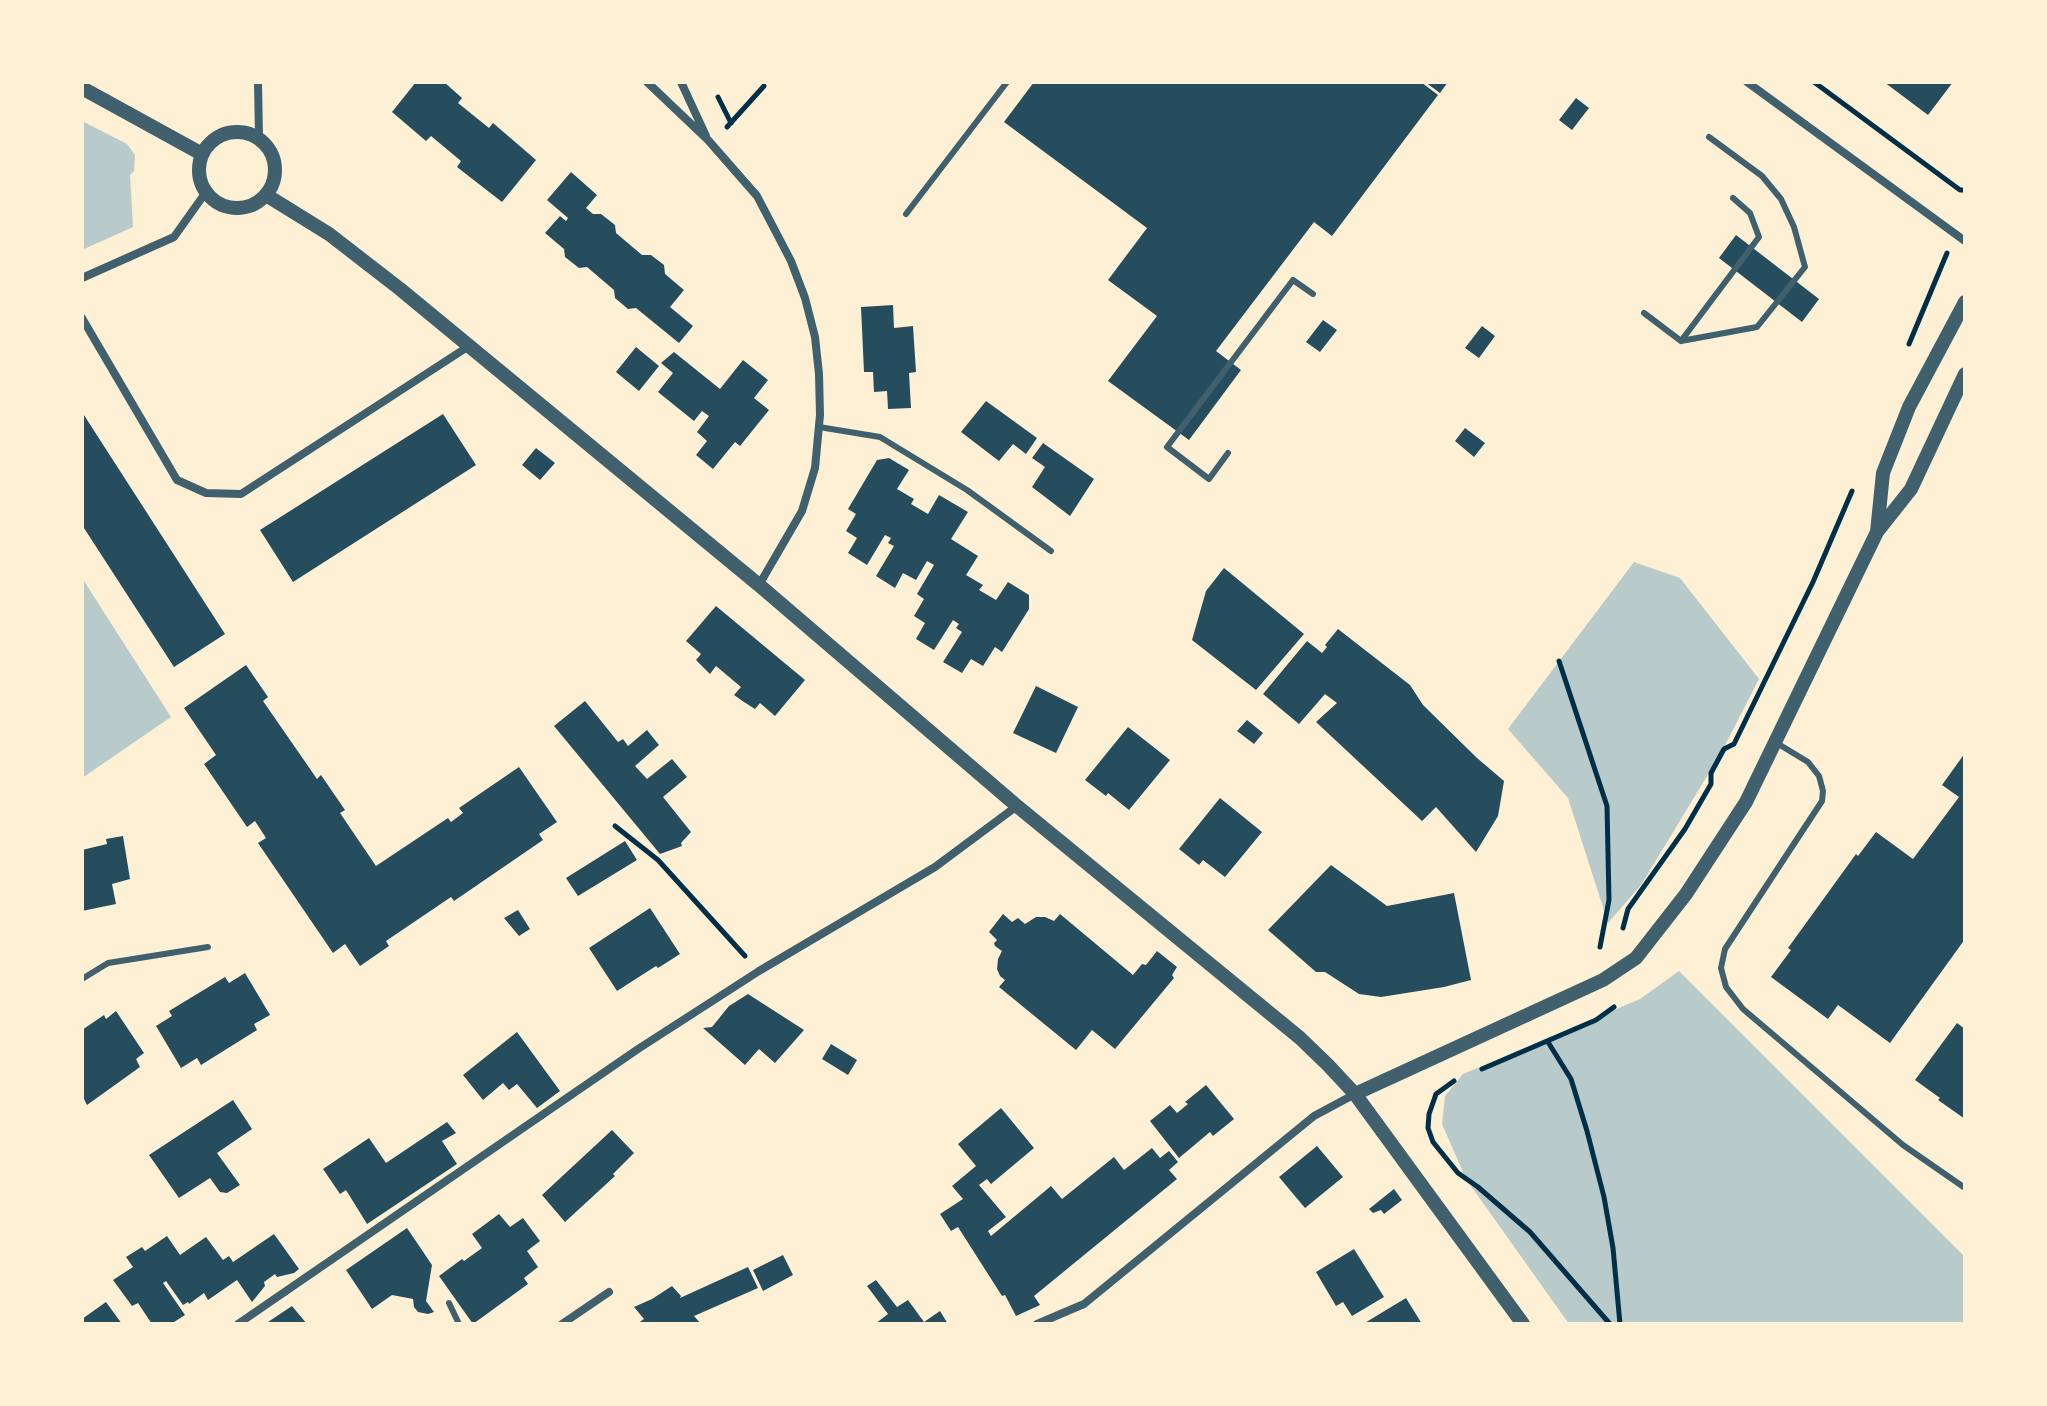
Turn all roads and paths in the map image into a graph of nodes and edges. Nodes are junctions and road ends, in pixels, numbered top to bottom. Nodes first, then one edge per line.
1 (258, 82) edge
2 (647, 82) edge
3 (681, 82) edge
4 (1007, 82) edge
5 (1747, 82) edge
6 (1814, 82) edge
7 (764, 86) dead end
8 (82, 88) edge
9 (717, 96) dead end
10 (731, 123) junction
11 (259, 137) junction
12 (1709, 137) dead end
13 (708, 140) junction
14 (202, 154) junction
15 (1965, 190) edge
16 (206, 192) junction
17 (266, 195) junction
18 (1733, 198) dead end
19 (906, 214) dead end
20 (1961, 238) edge
21 (82, 278) edge
22 (1313, 294) dead end
23 (1965, 302) edge
24 (1644, 313) dead end
25 (82, 318) edge
26 (1681, 341) junction
27 (469, 346) junction
28 (1905, 354) dead end
29 (1965, 374) edge
30 (819, 427) junction
31 (1228, 453) dead end
32 (1856, 483) dead end
33 (1877, 532) junction
34 (1051, 551) dead end
35 (759, 585) junction
36 (1559, 661) dead end
37 (1775, 742) junction
38 (1017, 806) junction
39 (615, 826) dead end
40 (1622, 932) dead end
41 (208, 947) dead end
42 (1600, 947) dead end
43 (759, 971) junction
44 (82, 979) edge
45 (1548, 1042) dead end
46 (1457, 1078) dead end
47 (1355, 1094) junction
48 (1965, 1188) edge
49 (609, 1292) dead end
50 (449, 1303) dead end
51 (238, 1324) edge
52 (459, 1324) edge
53 (562, 1324) edge
54 (1037, 1324) edge
55 (1523, 1324) edge
56 (1610, 1324) edge
57 (1620, 1324) edge

1 - 11 street
2 - 13 street
3 - 13 street
4 - 19 lane
5 - 20 street
6 - 15 path
7 - 10 path
8 - 14 street
9 - 10 path
10 - 13 path
11 - 14 street
11 - 17 street
12 - 26 lane
13 - 30 street
14 - 16 street
16 - 17 street
16 - 21 street
17 - 27 street
18 - 26 lane
20 - 28 path
22 - 31 lane
23 - 33 street
24 - 26 lane
25 - 27 street
27 - 35 street
29 - 33 street
30 - 34 lane
30 - 35 street
32 - 40 path
33 - 37 street
35 - 38 street
36 - 42 path
37 - 47 street
37 - 48 lane
38 - 43 street
38 - 47 street
39 - 43 path
41 - 44 lane
43 - 51 street
45 - 57 path
46 - 56 path
47 - 54 street
47 - 55 street
49 - 53 street
50 - 52 lane

